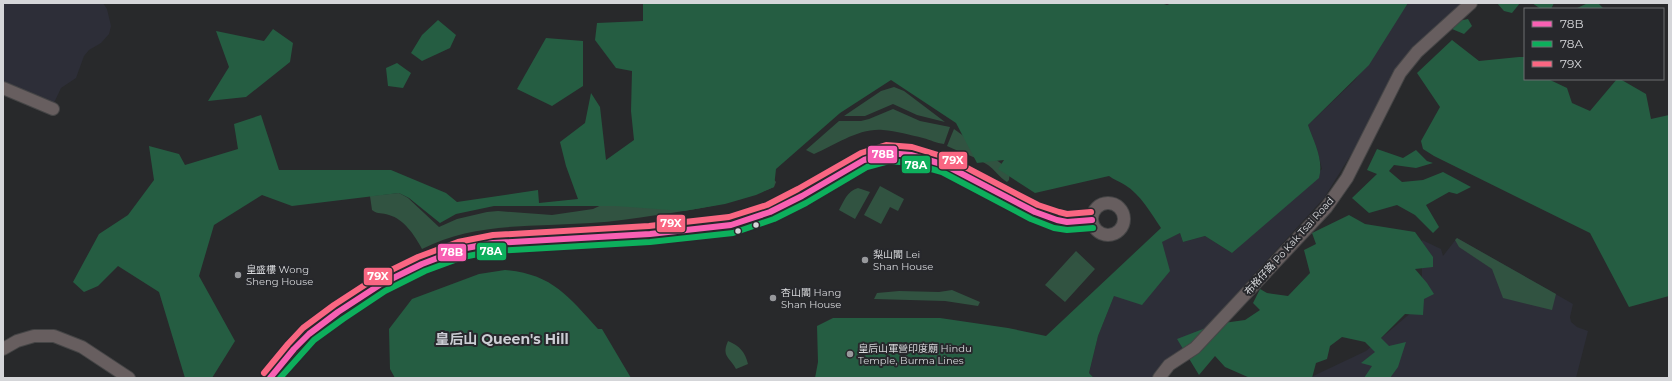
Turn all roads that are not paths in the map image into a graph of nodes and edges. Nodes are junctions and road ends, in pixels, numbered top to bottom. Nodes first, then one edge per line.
1 (1471, 3) edge
2 (3, 88) edge
3 (53, 109) dead end
4 (1092, 220) dead end
5 (3, 349) edge
6 (129, 378) edge
7 (270, 378) edge
8 (1159, 378) edge

1 - 8 street, 布格仔路 Po Kak Tsai Road
2 - 3 street
4 - 7 street
5 - 6 street

